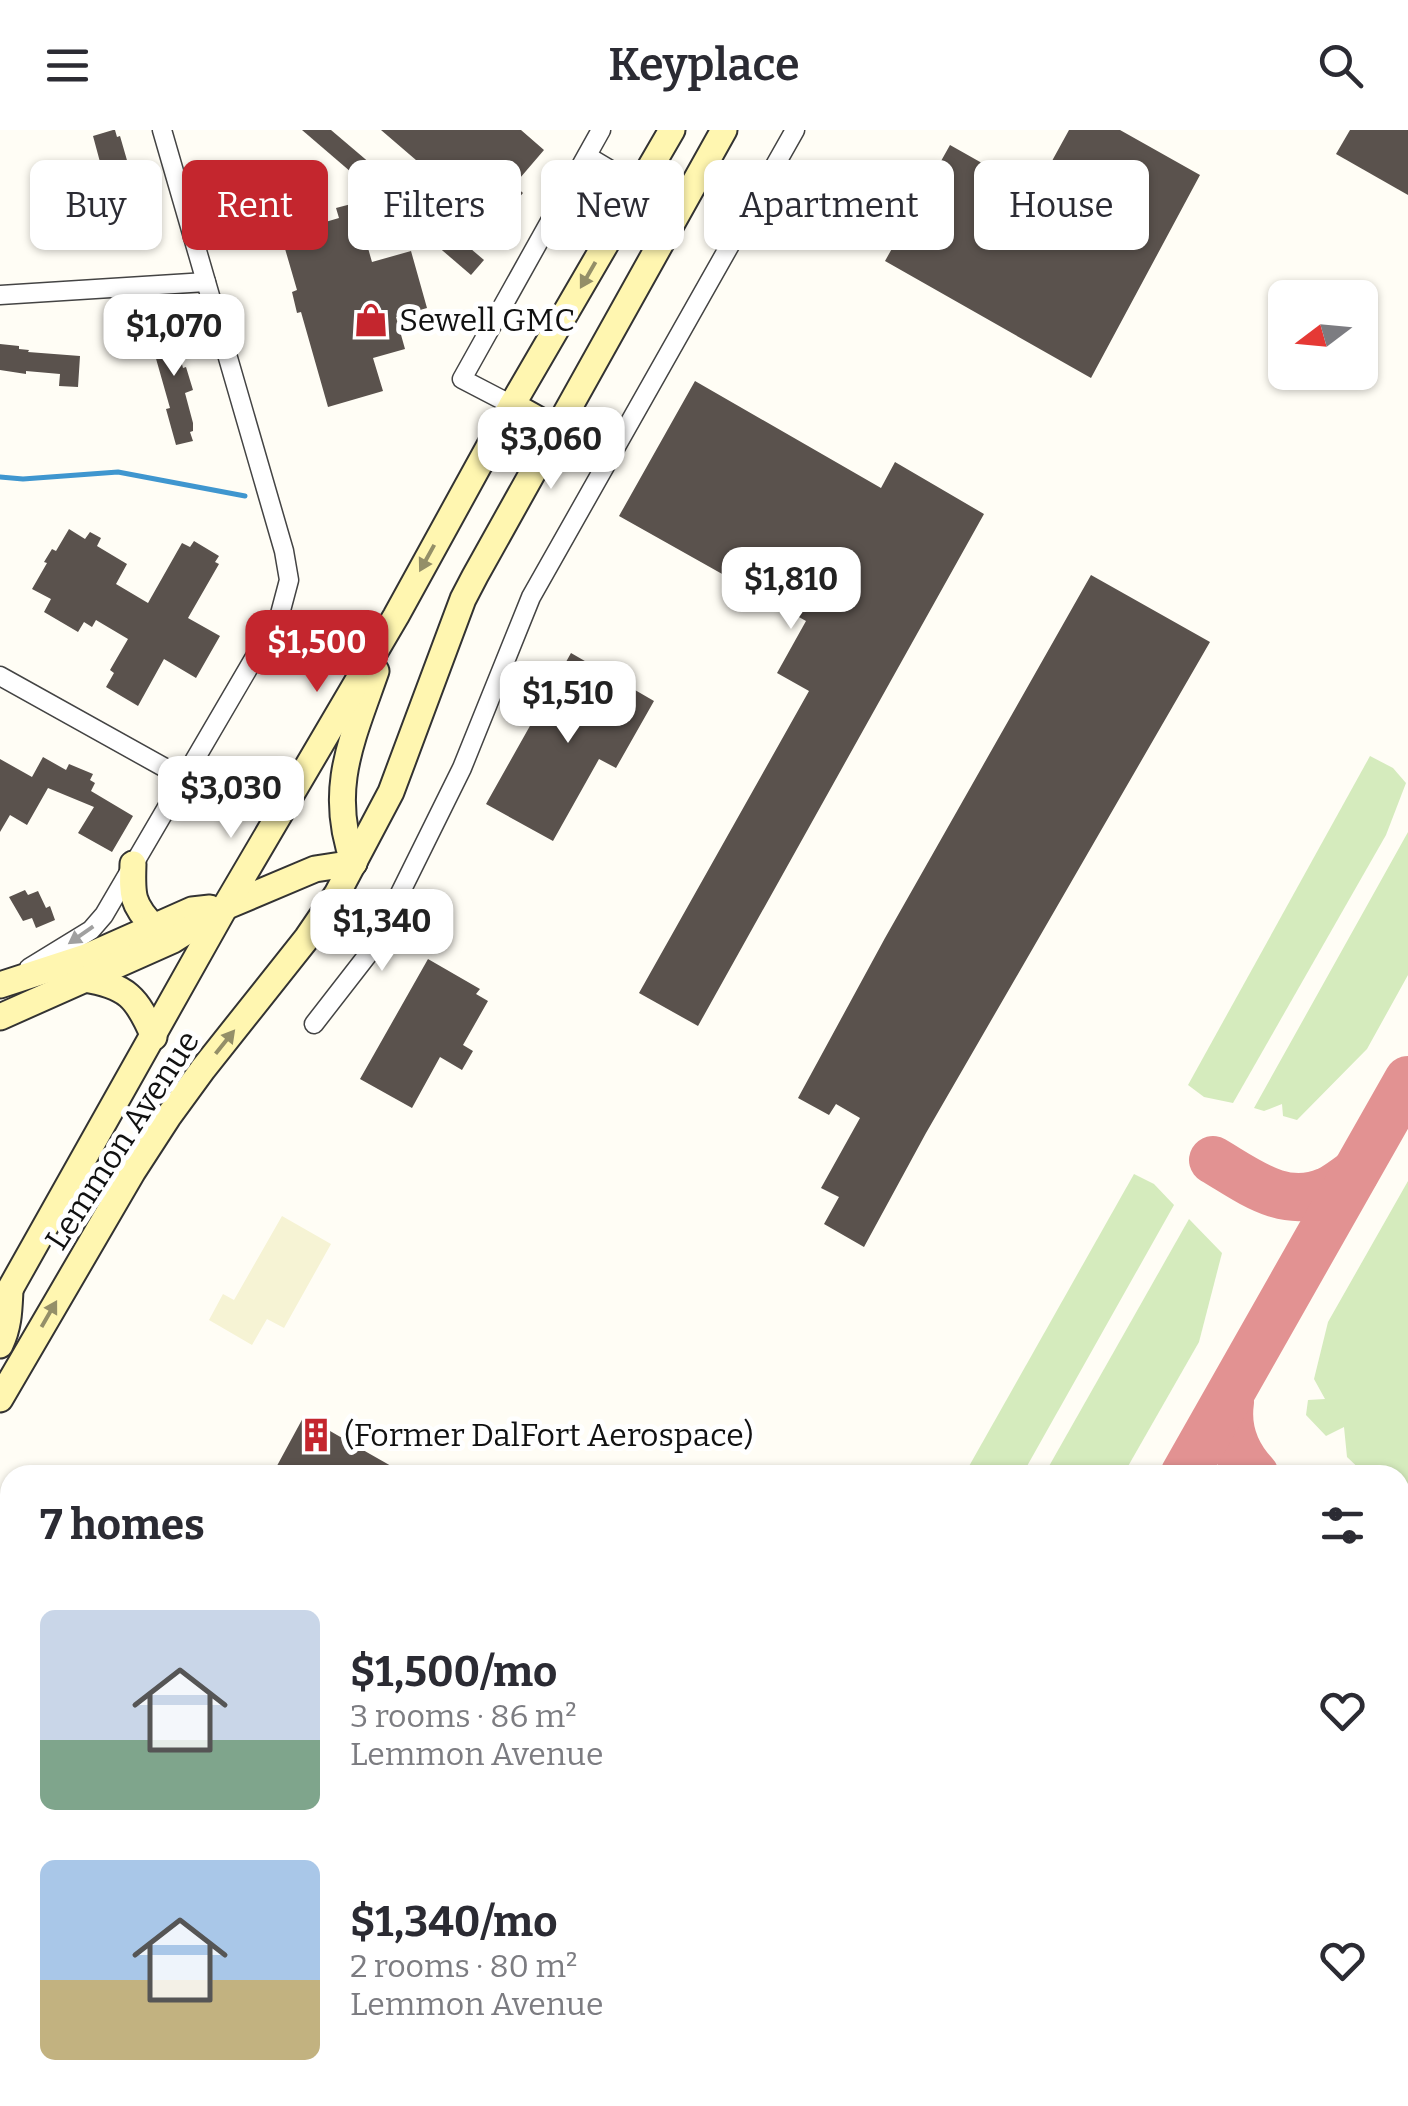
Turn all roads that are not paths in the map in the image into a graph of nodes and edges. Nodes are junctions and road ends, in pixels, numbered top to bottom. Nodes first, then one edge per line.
1 (162, 130) edge
2 (602, 130) edge
3 (672, 130) edge
4 (724, 130) edge
5 (795, 130) edge
6 (587, 156) junction
7 (594, 160) edge
8 (655, 160) edge
9 (603, 250) edge
10 (206, 282) junction
11 (0, 295) edge
12 (512, 406) junction
13 (555, 429) junction
14 (396, 616) junction
15 (0, 676) edge
16 (185, 780) junction
17 (354, 863) junction
18 (132, 864) junction
19 (225, 907) junction
20 (154, 926) junction
21 (84, 979) junction
22 (2, 984) edge
23 (0, 1017) edge
24 (314, 1024) dead end
25 (154, 1036) junction
26 (5, 1299) edge
27 (0, 1344) edge
28 (0, 1398) edge

1 - 10 street
2 - 6 street
3 - 8 main road, Lemmon Avenue
4 - 13 main road, Lemmon Avenue
5 - 24 street
6 - 7 street
6 - 12 street
9 -> 12 main road, Lemmon Avenue
10 - 11 street
10 - 16 street
12 - 13 main road
12 -> 14 main road, Lemmon Avenue
13 - 17 main road, Lemmon Avenue
14 - 17 main road
14 - 19 main road, Lemmon Avenue
15 - 16 street
16 - 18 street
17 - 19 main road
28 -> 17 main road, Lemmon Avenue
18 - 20 main road
18 -> 22 street
19 - 20 main road
19 - 21 main road
19 - 25 main road, Lemmon Avenue
20 - 22 main road
21 - 23 main road
21 - 25 main road
25 - 26 main road, Lemmon Avenue
26 - 27 main road

